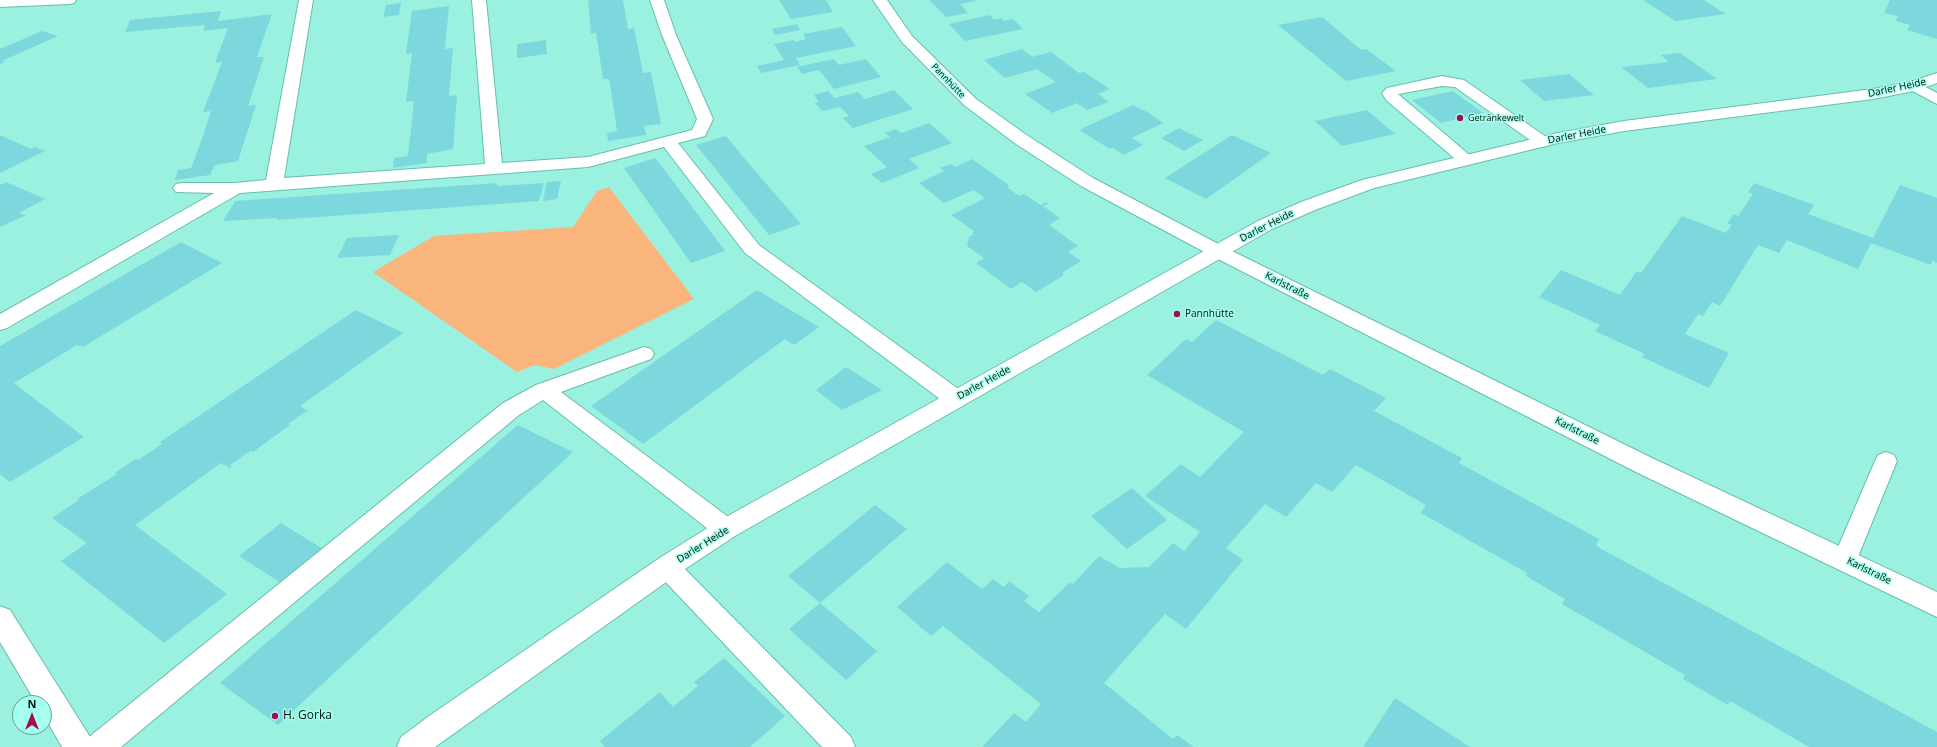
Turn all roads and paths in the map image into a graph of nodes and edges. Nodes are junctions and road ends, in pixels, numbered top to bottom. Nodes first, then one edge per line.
1 (69, 0) edge
2 (306, 0) edge
3 (480, 0) edge
4 (657, 0) edge
5 (880, 0) edge
6 (0, 3) edge
7 (1937, 78) edge
8 (1914, 86) junction
9 (1937, 99) edge
10 (668, 141) junction
11 (1543, 142) junction
12 (1466, 159) junction
13 (494, 168) junction
14 (274, 184) junction
15 (182, 188) dead end
16 (235, 188) junction
17 (1219, 252) junction
18 (0, 323) edge
19 (644, 354) dead end
20 (544, 390) junction
21 (956, 399) junction
22 (1886, 461) dead end
23 (726, 529) junction
24 (1845, 559) junction
25 (668, 567) junction
26 (1937, 605) edge
27 (0, 618) edge
28 (79, 747) edge
29 (99, 747) edge
30 (412, 747) edge
31 (841, 747) edge

1 - 6 street
2 - 14 lane
3 - 13 lane
4 - 10 lane
5 - 17 street, Pannhütte
7 - 8 street, Darler Heide
8 - 9 lane
8 - 11 street, Darler Heide
10 - 13 lane
10 - 21 lane
11 - 12 street, Darler Heide
11 - 12 lane
12 - 17 street, Darler Heide
13 - 14 lane
14 - 16 lane
15 - 16 lane
16 - 18 lane
17 - 21 street, Darler Heide
17 - 24 street, Karlstraße
19 - 20 lane
20 - 23 lane
20 - 29 lane
21 - 23 street, Darler Heide
22 - 24 lane
23 - 25 street, Darler Heide
24 - 26 street, Karlstraße
25 - 30 street, Darler Heide
25 - 31 lane, Darler Heide
27 - 28 street

